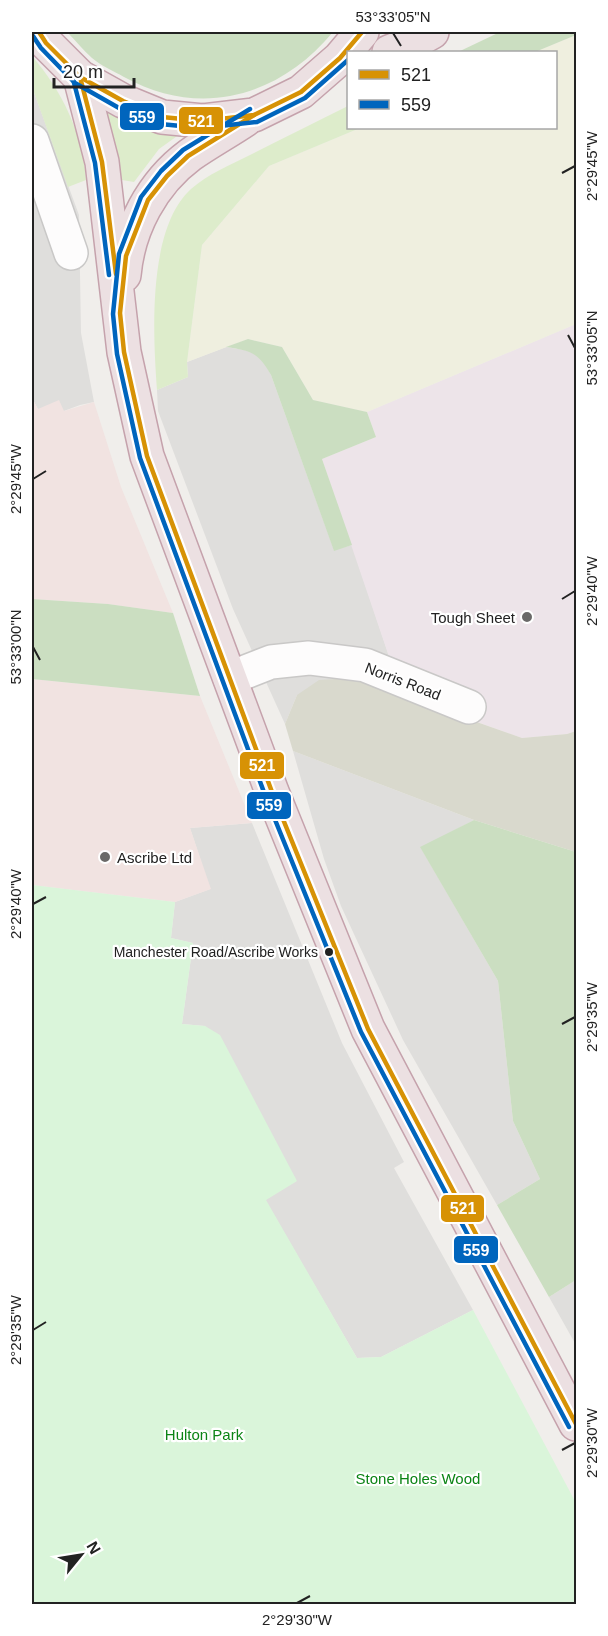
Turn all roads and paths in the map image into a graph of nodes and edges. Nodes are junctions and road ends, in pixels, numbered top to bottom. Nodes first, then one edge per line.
1 (39, 32) edge
2 (362, 32) edge
3 (432, 32) edge
4 (392, 51) edge
5 (347, 70) edge
6 (80, 77) junction
7 (301, 92) junction
8 (254, 115) junction
9 (32, 141) edge
10 (71, 253) dead end
11 (120, 314) junction
12 (230, 678) junction
13 (469, 707) dead end
14 (576, 1424) edge

1 - 6 highway
2 - 7 highway
3 - 4 highway
5 - 7 highway
6 - 8 highway
6 - 11 highway
7 - 8 highway
8 - 11 highway
9 - 10 street
11 - 12 highway
12 - 13 street, Norris Road
12 - 14 highway

